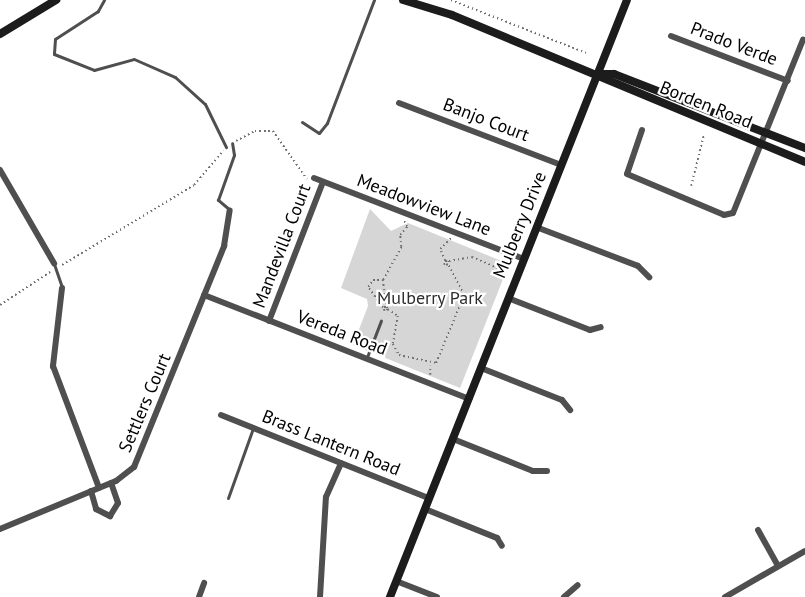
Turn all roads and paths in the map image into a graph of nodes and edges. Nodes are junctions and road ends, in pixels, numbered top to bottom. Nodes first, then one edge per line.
1 (56, 0) edge
2 (104, 0) edge
3 (374, 0) edge
4 (403, 0) edge
5 (451, 0) edge
6 (627, 0) edge
7 (0, 34) edge
8 (671, 36) dead end
9 (803, 40) dead end
10 (586, 53) dead end
11 (597, 74) junction
12 (788, 81) junction
13 (399, 103) dead end
14 (302, 122) dead end
15 (642, 130) dead end
16 (768, 133) junction
17 (704, 134) dead end
18 (232, 143) junction
19 (763, 146) junction
20 (226, 147) junction
21 (805, 148) edge
22 (805, 162) edge
23 (561, 165) junction
24 (0, 170) edge
25 (314, 178) dead end
26 (323, 182) junction
27 (691, 186) dead end
28 (230, 210) joint
29 (405, 214) junction
30 (536, 227) junction
31 (453, 232) junction
32 (509, 254) junction
33 (524, 259) junction
34 (445, 261) junction
35 (449, 263) junction
36 (55, 266) junction
37 (498, 268) junction
38 (498, 272) dead end
39 (649, 278) dead end
40 (383, 280) junction
41 (62, 288) joint
42 (204, 295) junction
43 (508, 298) junction
44 (0, 305) edge
45 (386, 308) junction
46 (269, 321) junction
47 (381, 321) dead end
48 (601, 327) dead end
49 (366, 359) junction
50 (429, 365) junction
51 (481, 368) junction
52 (427, 383) junction
53 (469, 399) junction
54 (570, 410) dead end
55 (221, 415) dead end
56 (253, 428) junction
57 (453, 440) junction
58 (341, 463) junction
59 (547, 471) dead end
60 (111, 483) junction
61 (99, 488) junction
62 (91, 491) junction
63 (228, 498) dead end
64 (429, 498) junction
65 (425, 509) junction
66 (0, 529) edge
67 (758, 530) dead end
68 (502, 546) dead end
69 (805, 551) edge
70 (778, 566) junction
71 (396, 581) junction
72 (204, 583) dead end
73 (578, 585) dead end
74 (199, 597) edge
75 (321, 597) edge
76 (390, 597) edge
77 (437, 597) edge
78 (564, 597) edge
79 (725, 597) edge

1 - 7 main road
2 - 20 lane
3 - 14 lane
4 - 11 main road, Borden Road
5 - 10 path
6 - 11 main road, Mulberry Drive
8 - 12 street, Prado Verde
9 - 12 street
11 - 16 main road, Borden Road
11 - 19 main road, Borden Road
11 - 23 main road, Mulberry Drive
12 - 16 street
13 - 23 street, Banjo Court
15 - 19 street
16 - 19 street
16 - 21 main road, Borden Road
17 - 27 path
18 - 20 path
18 - 26 path
18 - 28 lane
19 - 22 main road, Borden Road
20 - 36 path
23 - 30 main road, Mulberry Drive
24 - 36 street
25 - 26 street, Meadowview Lane
26 - 29 street, Meadowview Lane
26 - 46 street, Mandevilla Court
28 - 42 street, Settlers Court
29 - 31 street, Meadowview Lane
29 - 40 path
30 - 33 main road, Mulberry Drive
30 - 39 street
31 - 32 street, Meadowview Lane
31 - 34 path
32 - 33 street, Meadowview Lane
32 - 37 path
33 - 43 main road, Mulberry Drive
34 - 35 path
34 - 35 path
35 - 37 path
35 - 50 path
36 - 41 lane
36 - 44 path
37 - 38 path
40 - 45 path
40 - 45 path
41 - 61 street
42 - 46 street, Vereda Road
42 - 60 street, Settlers Court
43 - 48 street
43 - 51 main road, Mulberry Drive
45 - 50 path
46 - 49 street, Vereda Road
47 - 49 lane
49 - 52 street, Vereda Road
50 - 52 path
51 - 53 main road, Mulberry Drive
51 - 54 street
52 - 53 street, Vereda Road
53 - 57 main road, Mulberry Drive
55 - 56 street, Brass Lantern Road
56 - 58 street, Brass Lantern Road
56 - 63 lane
57 - 59 street
57 - 64 main road, Mulberry Drive
58 - 64 street, Brass Lantern Road
58 - 75 street
60 - 61 street, Settlers Court
60 - 62 street
61 - 62 street, Settlers Court
62 - 66 street, Settlers Court
64 - 65 main road, Mulberry Drive
65 - 68 street
65 - 71 main road, Mulberry Drive
67 - 70 street
69 - 70 street
70 - 79 street
71 - 76 main road, Mulberry Drive
71 - 77 street
72 - 74 street
73 - 78 street

